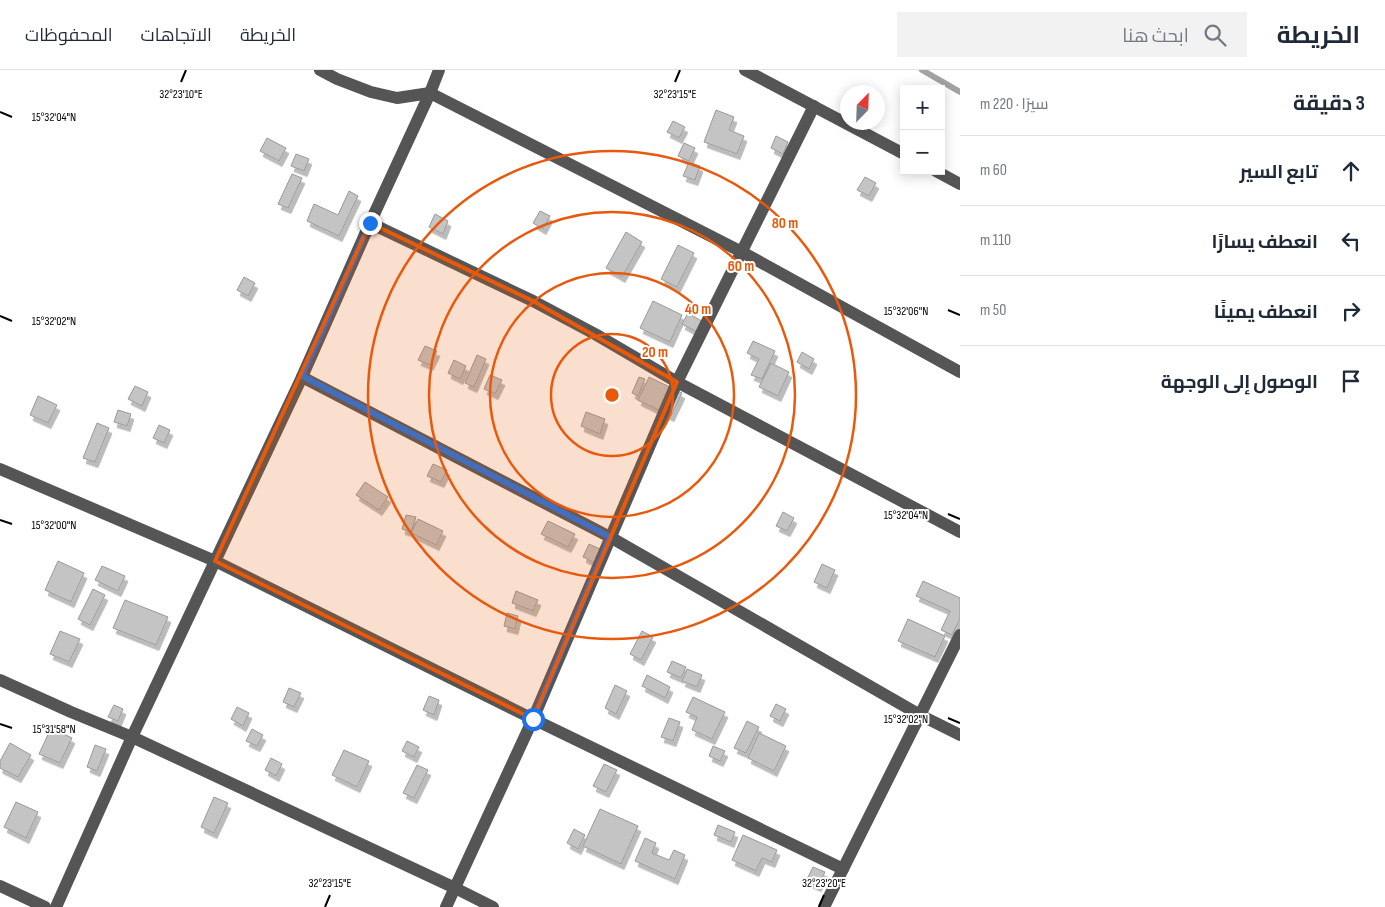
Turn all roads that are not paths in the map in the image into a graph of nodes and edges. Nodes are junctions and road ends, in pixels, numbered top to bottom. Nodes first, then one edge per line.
1 (320, 70) edge
2 (439, 70) edge
3 (745, 70) edge
4 (430, 93) junction
5 (814, 106) junction
6 (900, 152) edge
7 (943, 175) edge
8 (960, 184) edge
9 (370, 223) junction
10 (742, 252) junction
11 (960, 372) edge
12 (302, 376) junction
13 (677, 382) junction
14 (0, 469) edge
15 (960, 532) edge
16 (610, 537) junction
17 (215, 561) junction
18 (960, 635) edge
19 (0, 680) edge
20 (920, 715) junction
21 (533, 719) junction
22 (960, 735) edge
23 (132, 737) junction
24 (842, 868) junction
25 (0, 886) edge
26 (455, 888) junction
27 (45, 907) edge
28 (56, 907) edge
29 (446, 907) edge
30 (493, 907) edge
31 (824, 907) edge

1 - 4 street
2 - 4 street
3 - 5 street
4 - 9 street
4 - 10 street
5 - 6 street
5 - 10 street
7 - 8 street
9 - 12 street
9 - 13 street
10 - 11 street
10 - 13 street
12 - 16 street
12 - 17 street
13 - 15 street
13 - 16 street
14 - 17 street
16 - 20 street
16 - 21 street
17 - 21 street
17 - 23 street
18 - 20 street
19 - 23 street
20 - 22 street
20 - 24 street
21 - 24 street
21 - 26 street
23 - 26 street
23 - 28 street
24 - 31 street
25 - 27 street
26 - 29 street
26 - 30 street

